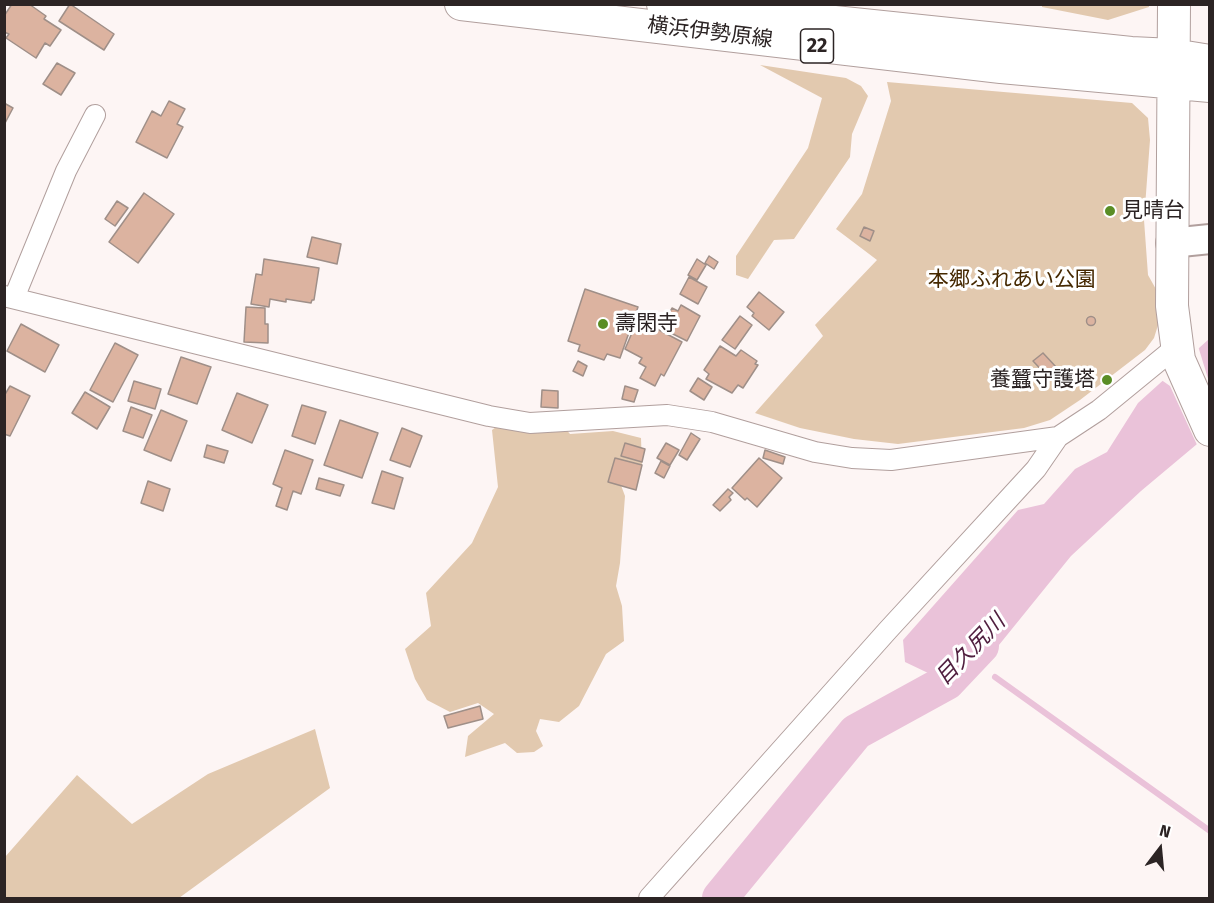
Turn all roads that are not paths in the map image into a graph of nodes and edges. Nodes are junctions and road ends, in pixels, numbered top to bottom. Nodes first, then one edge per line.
1 (461, 4) edge
2 (663, 4) edge
3 (1174, 4) edge
4 (1209, 61) edge
5 (1173, 70) junction
6 (1209, 86) edge
7 (95, 115) dead end
8 (1209, 239) edge
9 (1171, 243) junction
10 (9, 297) edge
11 (1176, 349) junction
12 (1209, 430) edge
13 (1058, 437) junction
14 (649, 898) edge

1 - 5 main road, 横浜伊勢原線 / 22
2 - 5 main road, 横浜伊勢原線 / 22
3 - 5 main road
4 - 5 main road, 横浜伊勢原線 / 22
5 - 6 main road, 横浜伊勢原線 / 22
5 - 9 main road
7 - 10 street
8 - 9 street
9 - 11 main road
10 - 13 street
11 - 12 main road
11 - 13 street
13 - 14 street

